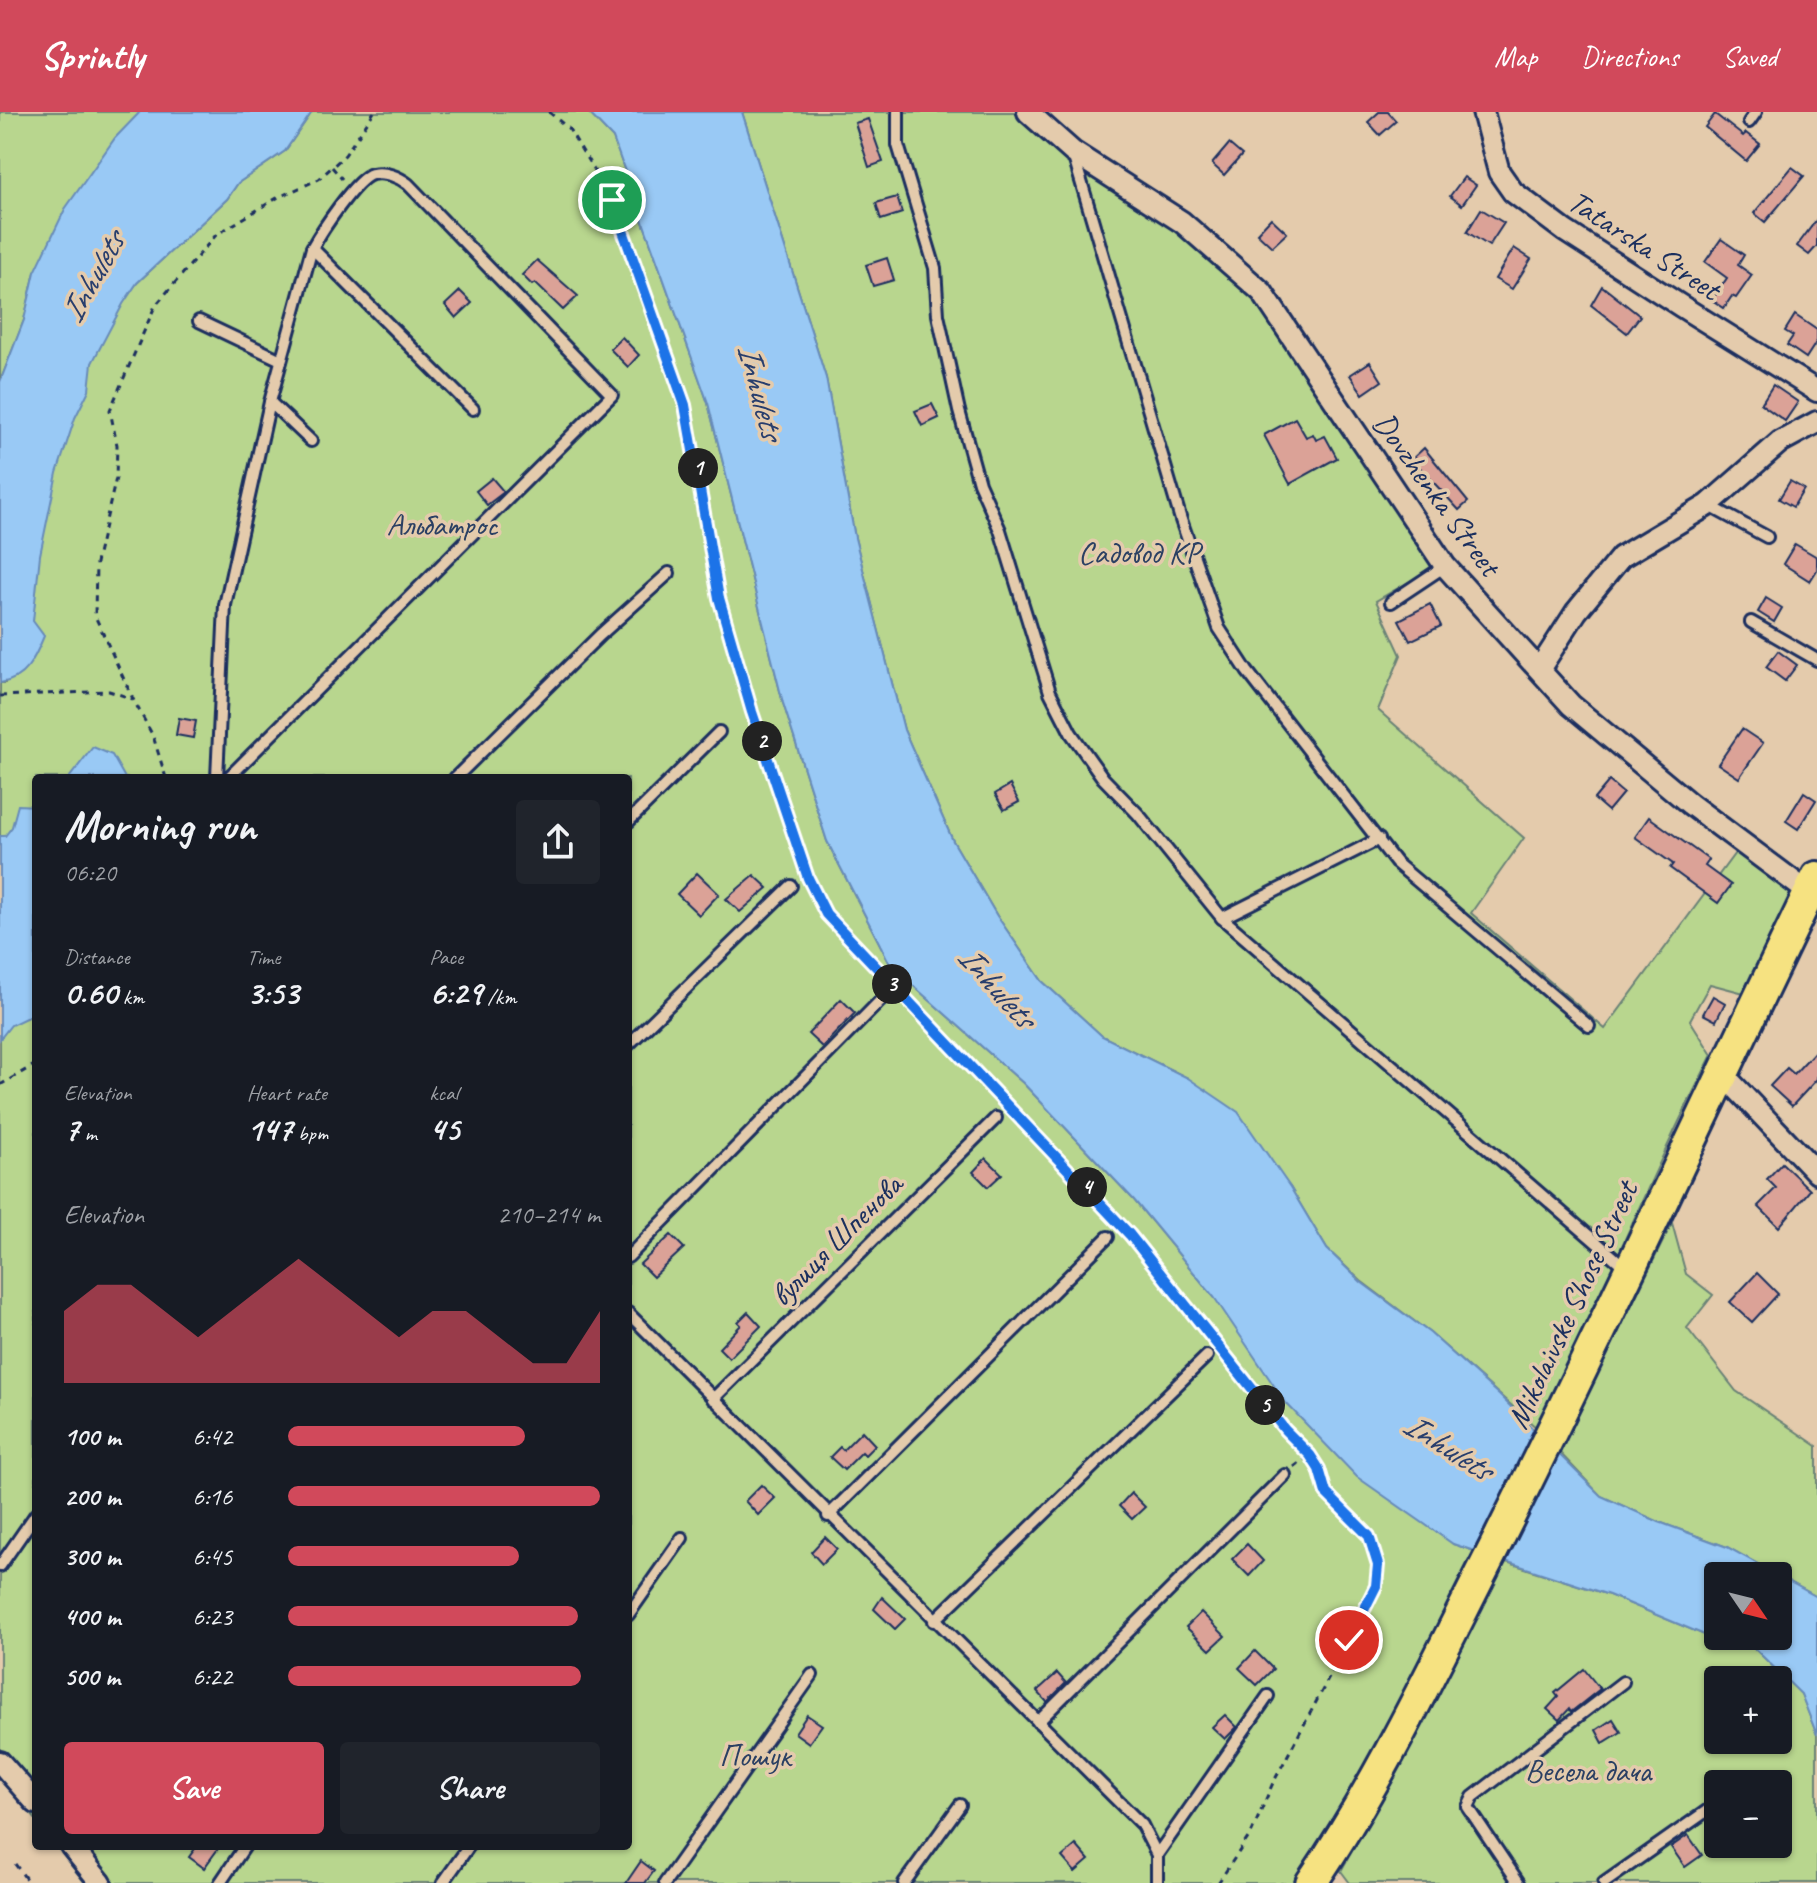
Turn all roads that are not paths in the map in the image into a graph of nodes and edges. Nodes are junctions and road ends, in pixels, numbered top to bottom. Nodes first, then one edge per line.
1 (898, 112) edge
2 (1028, 112) edge
3 (1483, 112) edge
4 (1756, 112) edge
5 (1749, 122) dead end
6 (1073, 152) junction
7 (312, 248) junction
8 (199, 321) dead end
9 (281, 360) junction
10 (1817, 391) edge
11 (270, 402) junction
12 (473, 409) dead end
13 (1817, 422) edge
14 (311, 441) dead end
15 (1708, 505) junction
16 (1767, 537) dead end
17 (1445, 566) junction
18 (669, 573) dead end
19 (1391, 602) dead end
20 (1751, 622) dead end
21 (1817, 660) edge
22 (1540, 668) junction
23 (719, 732) dead end
24 (217, 774) edge
25 (232, 774) edge
26 (459, 774) edge
27 (632, 818) edge
28 (1379, 839) junction
29 (791, 886) dead end
30 (1814, 889) edge
31 (1222, 918) junction
32 (884, 997) dead end
33 (1589, 1026) dead end
34 (632, 1041) edge
35 (1722, 1073) junction
36 (996, 1118) dead end
37 (1817, 1173) edge
38 (1108, 1237) dead end
39 (632, 1253) edge
40 (1629, 1271) junction
41 (632, 1317) edge
42 (1207, 1356) dead end
43 (713, 1399) junction
44 (1285, 1475) road end
45 (828, 1516) junction
46 (32, 1520) edge
47 (682, 1538) dead end
48 (0, 1566) edge
49 (632, 1609) edge
50 (934, 1621) junction
51 (812, 1675) dead end
52 (1623, 1682) dead end
53 (1268, 1696) dead end
54 (1038, 1722) junction
55 (0, 1762) edge
56 (32, 1798) edge
57 (960, 1805) dead end
58 (1704, 1813) edge
59 (74, 1850) edge
60 (242, 1850) edge
61 (466, 1850) edge
62 (1157, 1855) junction
63 (101, 1883) edge
64 (220, 1883) edge
65 (443, 1883) edge
66 (665, 1883) edge
67 (904, 1883) edge
68 (1157, 1883) edge
69 (1311, 1883) edge
70 (1519, 1883) edge
71 (1604, 1883) edge

1 - 31 lane
2 - 6 street, Dovzhenka Street
3 - 10 street, Tatarska Street
4 - 5 lane
6 - 17 street, Dovzhenka Street
6 - 28 lane
7 - 9 lane
7 - 12 lane
7 - 25 lane
8 - 9 lane
9 - 11 lane
11 - 14 lane
11 - 24 lane
13 - 15 street
15 - 16 lane
15 - 22 street
17 - 19 lane
17 - 22 street, Dovzhenka Street
18 - 26 lane
20 - 21 lane
22 - 30 street, Dovzhenka Street
23 - 27 lane
28 - 31 lane
28 - 33 lane
29 - 34 lane
30 - 35 main road, Mikolaivske Shose Street
31 - 40 lane
32 - 39 lane
35 - 37 street
35 - 40 main road, Mikolaivske Shose Street
36 - 43 lane, вулиця Шпенова
38 - 45 lane
40 - 69 main road, Mikolaivske Shose Street
41 - 43 lane
42 - 50 lane
43 - 45 lane
44 - 54 lane
45 - 50 lane
46 - 48 lane
47 - 49 lane
50 - 54 lane
51 - 66 lane
52 - 70 lane
53 - 62 lane
54 - 62 lane
55 - 56 street
57 - 67 lane
58 - 71 lane
59 - 63 street
60 - 64 lane
61 - 65 lane
62 - 68 lane

